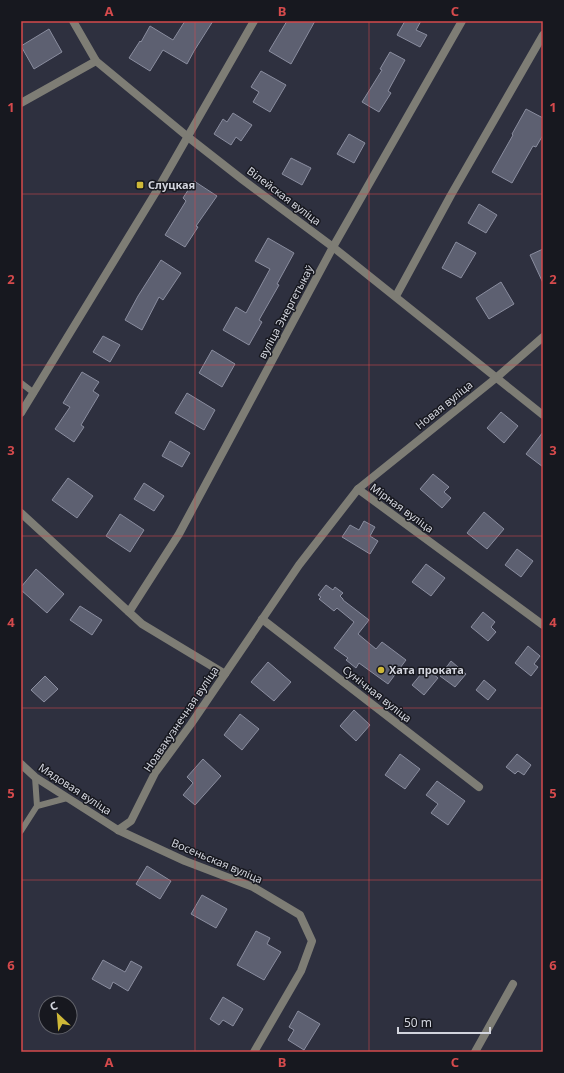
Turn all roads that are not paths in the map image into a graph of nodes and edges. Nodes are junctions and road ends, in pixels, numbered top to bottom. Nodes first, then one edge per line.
1 (73, 21) edge
2 (254, 21) edge
3 (462, 21) edge
4 (543, 35) edge
5 (96, 61) junction
6 (21, 103) edge
7 (188, 137) junction
8 (334, 247) junction
9 (396, 296) junction
10 (543, 337) edge
11 (496, 378) junction
12 (21, 383) edge
13 (34, 392) junction
14 (21, 413) edge
15 (543, 415) edge
16 (358, 489) junction
17 (21, 513) edge
18 (129, 612) junction
19 (262, 619) junction
20 (543, 625) edge
21 (225, 674) junction
22 (21, 764) edge
23 (35, 777) junction
24 (479, 787) dead end
25 (67, 798) junction
26 (37, 806) junction
27 (118, 830) junction
28 (21, 831) edge
29 (513, 984) dead end
30 (254, 1052) edge
31 (475, 1052) edge

1 - 5 street, Вілейская вуліца
2 - 7 street
3 - 8 street, вуліца Энергетыкаў
4 - 9 street
5 - 6 street
5 - 7 street, Вілейская вуліца
7 - 8 street, Вілейская вуліца
7 - 13 street
8 - 9 street, Вілейская вуліца
8 - 18 street, вуліца Энергетыкаў
9 - 11 street, Вілейская вуліца
10 - 11 street, Новая вуліца
11 - 15 street, Вілейская вуліца
11 - 16 street, Новая вуліца
12 - 13 lane
13 - 14 street
16 - 19 street, Мірная вуліца
16 - 20 street, Мірная вуліца
17 - 18 street
18 - 21 street
19 - 21 street, Ноавакузнечная вуліца
19 - 24 street, Сунічная вуліца
21 - 27 street, Ноавакузнечная вуліца
22 - 23 street, Мядовая вуліца
23 - 25 street, Мядовая вуліца
23 - 26 lane
25 - 26 lane
25 - 27 street, Мядовая вуліца
26 - 28 lane
27 - 30 street, Восеньская вуліца
29 - 31 street

